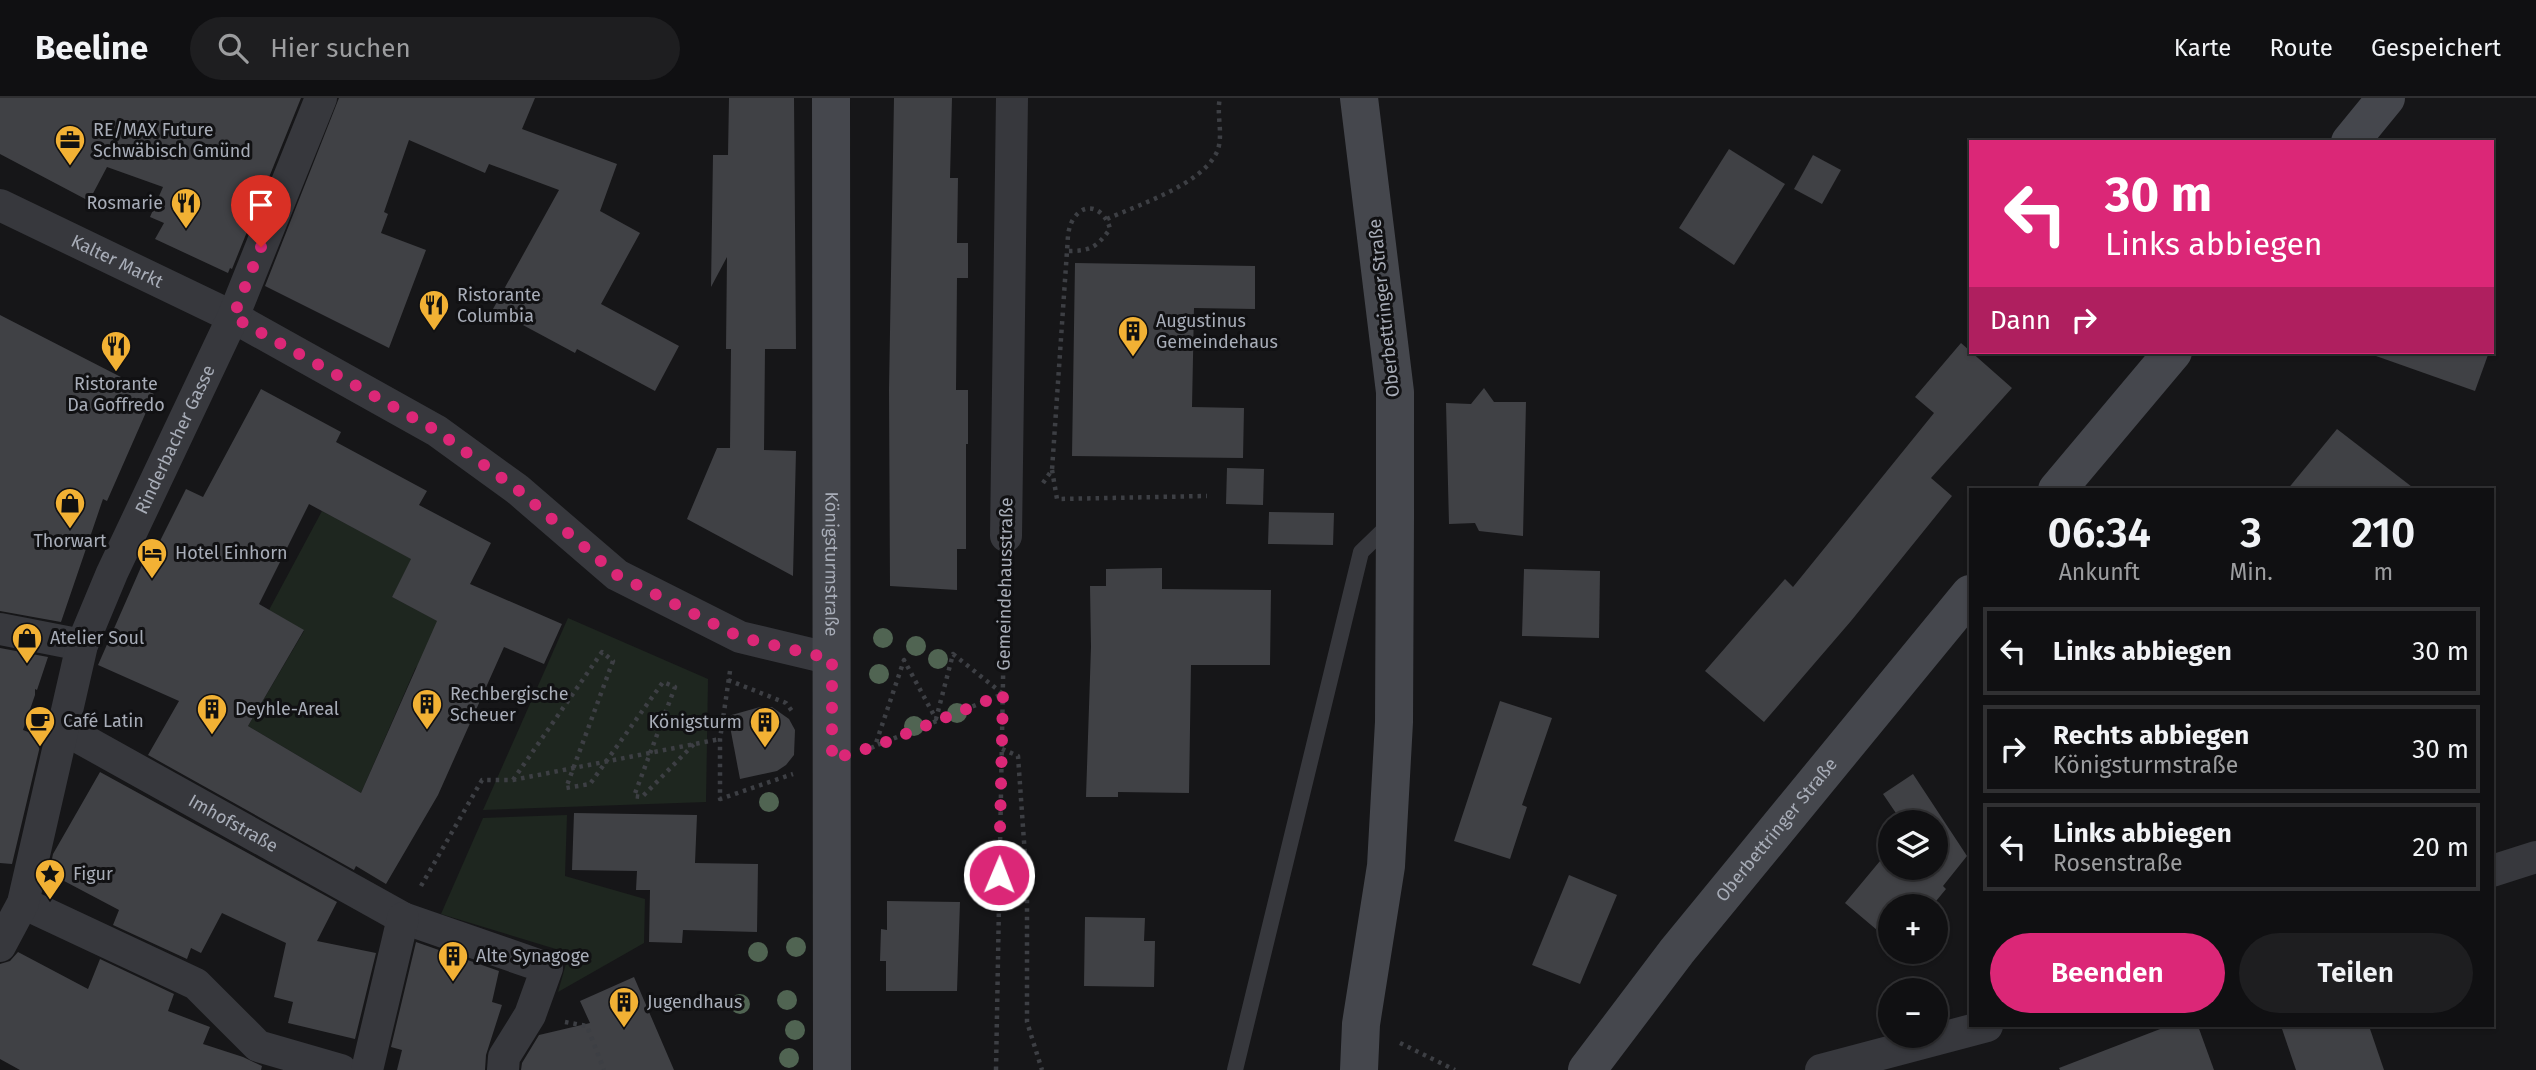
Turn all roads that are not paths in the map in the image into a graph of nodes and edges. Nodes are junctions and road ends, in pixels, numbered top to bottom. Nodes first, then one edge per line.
1 (321, 98) edge
2 (831, 98) edge
3 (1012, 98) edge
4 (1359, 98) edge
5 (2386, 98) edge
6 (2352, 140) edge
7 (0, 205) edge
8 (233, 317) junction
9 (2171, 354) edge
10 (2059, 488) edge
11 (1395, 519) junction
12 (1006, 536) road end
13 (1969, 595) edge
14 (0, 629) edge
15 (82, 645) junction
16 (832, 659) junction
17 (62, 729) junction
18 (2536, 857) edge
19 (2494, 870) edge
20 (23, 903) junction
21 (403, 918) junction
22 (0, 946) edge
23 (1983, 1027) edge
24 (341, 1070) edge
25 (367, 1070) edge
26 (503, 1070) edge
27 (832, 1070) edge
28 (1235, 1070) edge
29 (1359, 1070) edge
30 (1587, 1070) edge
31 (1821, 1070) edge

1 - 8 street, Rinderbacher Gasse
2 - 16 street, Königsturmstraße
3 - 12 street, Gemeindehausstraße
4 - 11 street, Oberbettringer Straße
5 - 6 street
7 - 8 street, Kalter Markt
8 - 15 street, Rinderbacher Gasse
8 - 16 street, Kalter Markt
9 - 10 street
11 - 28 lane
11 - 29 street, Oberbettringer Straße
13 - 30 street, Oberbettringer Straße
14 - 15 street
15 - 17 street, Rinderbacher Gasse
16 - 27 street, Königsturmstraße
17 - 20 street, Rinderbacher Gasse
17 - 21 street, Imhofstraße
18 - 19 street
20 - 22 street, Rinderbacher Gasse
20 - 24 street
21 - 25 street
21 - 26 street, Imhofstraße
23 - 31 street

